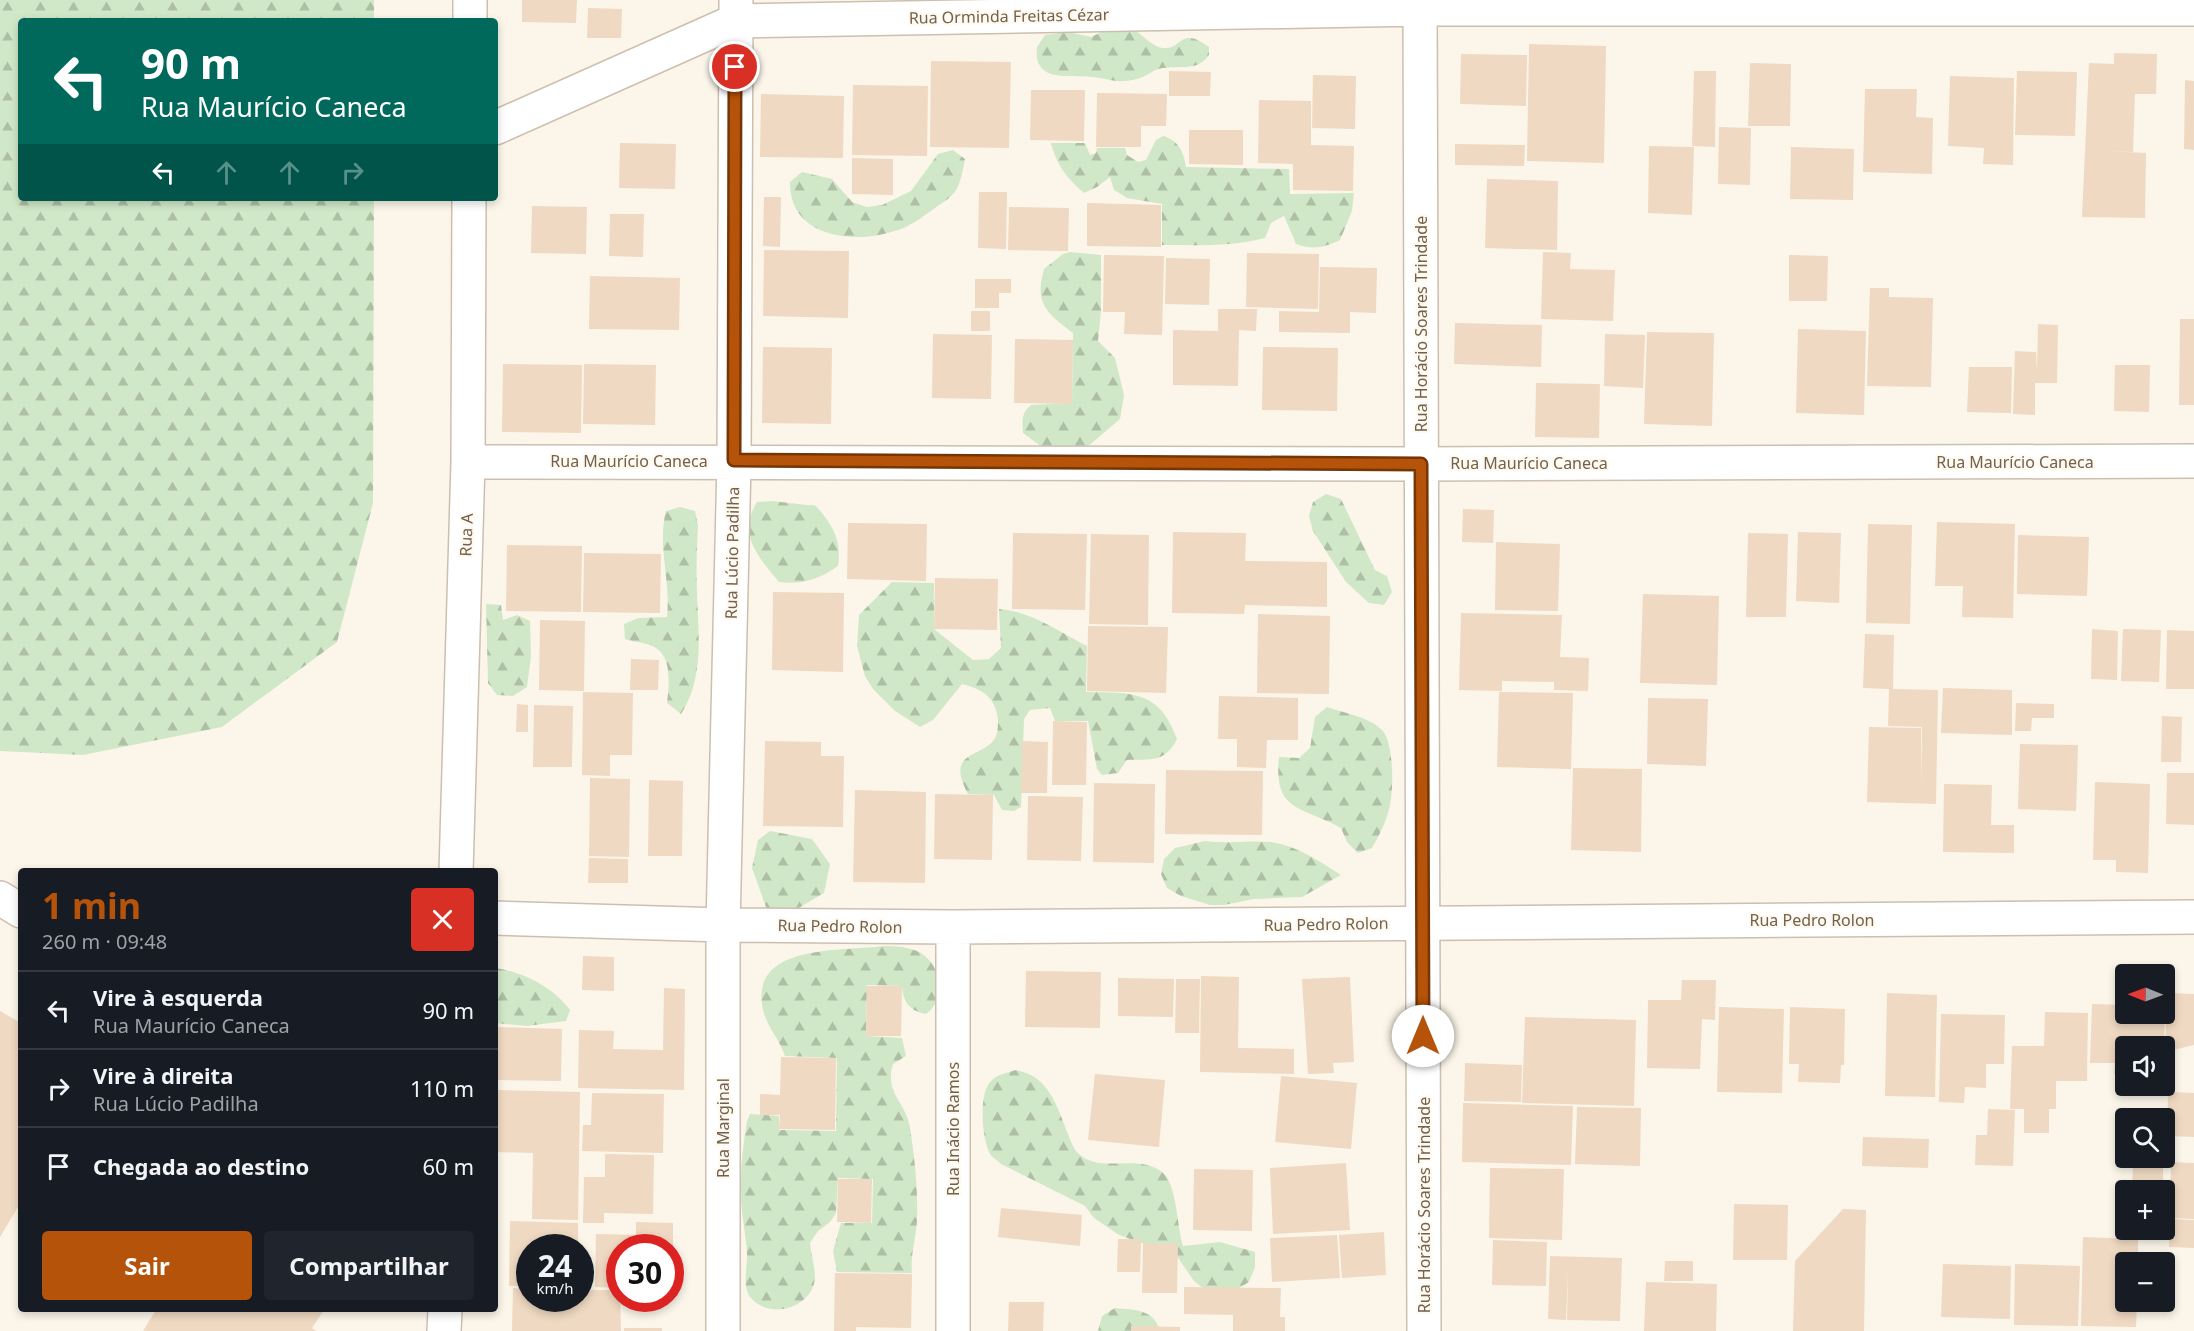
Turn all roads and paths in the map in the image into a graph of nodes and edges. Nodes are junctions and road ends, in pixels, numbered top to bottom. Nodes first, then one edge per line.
1 (470, 0) edge
2 (1420, 5) edge
3 (2194, 9) edge
4 (735, 10) edge
5 (470, 18) edge
6 (498, 127) edge
7 (469, 201) edge
8 (734, 460) junction
9 (2194, 461) edge
10 (468, 462) junction
11 (1421, 464) junction
12 (456, 868) edge
13 (0, 898) edge
14 (18, 909) edge
15 (2194, 917) edge
16 (498, 918) edge
17 (1422, 923) junction
18 (723, 925) junction
19 (953, 927) junction
20 (445, 1312) edge
21 (444, 1331) edge
22 (723, 1331) edge
23 (953, 1331) edge
24 (1424, 1331) edge

1 - 5 street
2 - 3 street, Rua Orminda Freitas Cézar
2 - 4 street, Rua Orminda Freitas Cézar
2 - 11 street, Rua Horácio Soares Trindade
4 - 6 street, Rua Orminda Freitas Cézar
4 - 8 street, Rua Lúcio Padilha
7 - 10 street, Rua A
8 - 10 street, Rua Maurício Caneca
8 - 11 street, Rua Maurício Caneca
8 - 18 street, Rua Lúcio Padilha
9 - 11 street, Rua Maurício Caneca
10 - 12 street, Rua A
11 - 17 street, Rua Horácio Soares Trindade
13 - 14 street
15 - 17 street, Rua Pedro Rolon
16 - 18 street, Rua Pedro Rolon
17 - 19 street, Rua Pedro Rolon
17 - 24 street, Rua Horácio Soares Trindade
18 - 19 street, Rua Pedro Rolon
18 - 22 street, Rua Marginal
19 - 23 street, Rua Inácio Ramos
20 - 21 street

